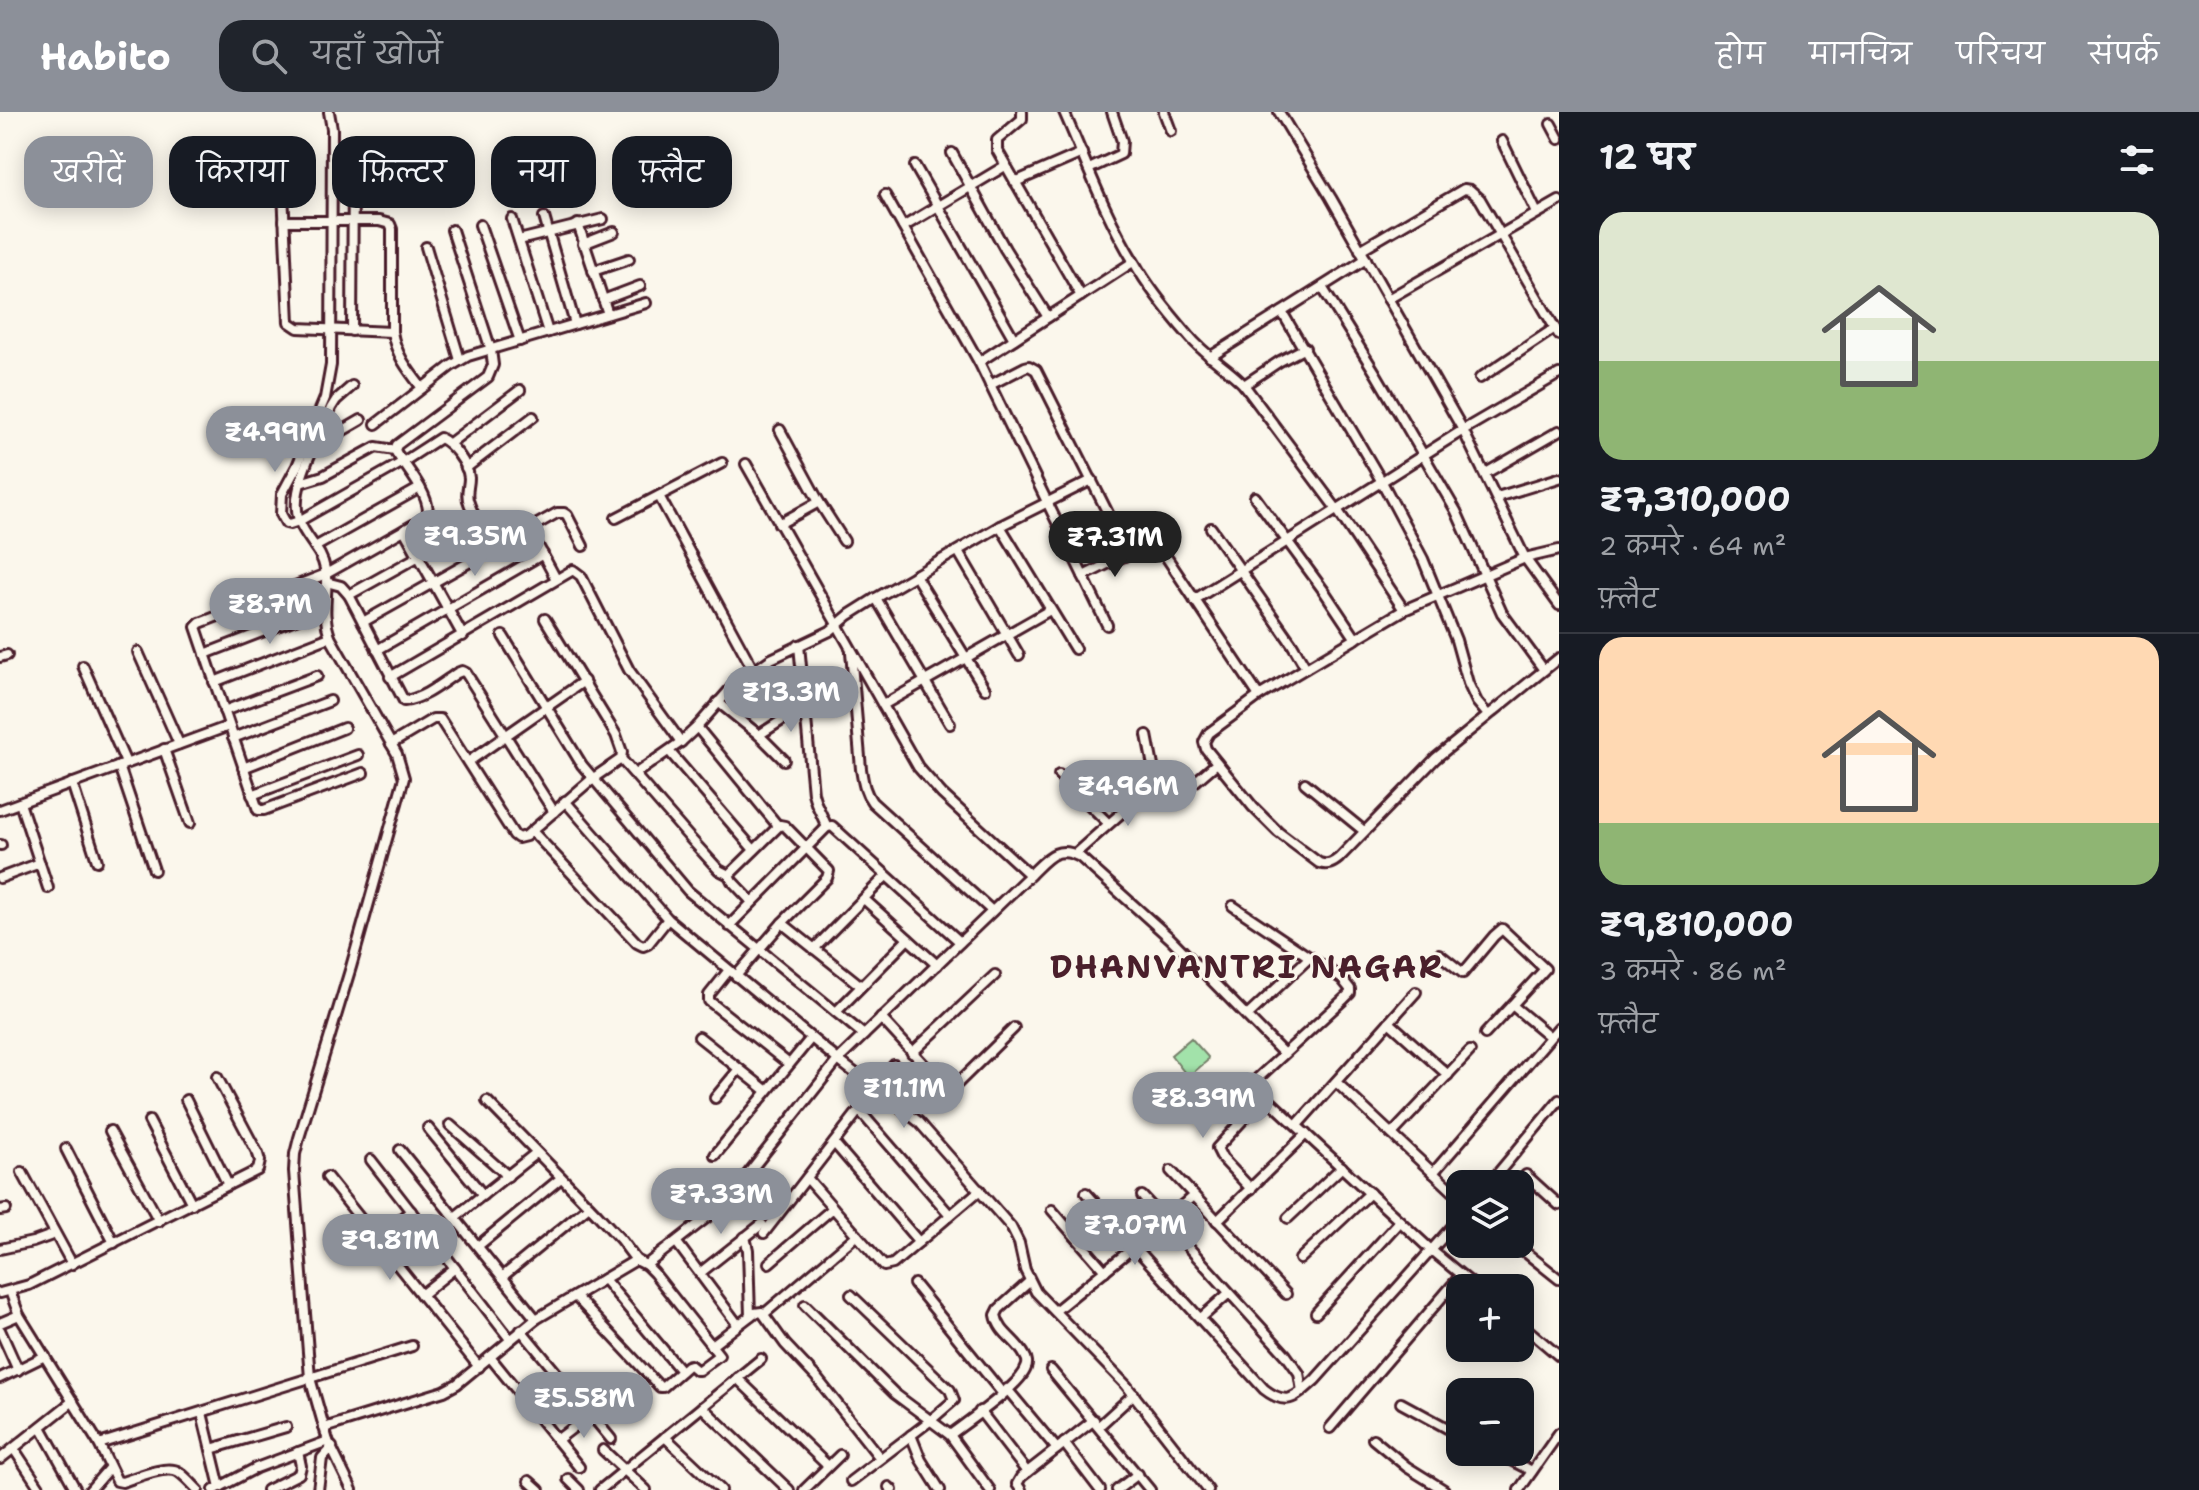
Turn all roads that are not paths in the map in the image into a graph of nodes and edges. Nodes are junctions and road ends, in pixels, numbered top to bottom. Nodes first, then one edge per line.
1 (329, 112) edge
2 (1022, 112) edge
3 (1064, 112) edge
4 (1125, 112) edge
5 (1164, 112) edge
6 (1279, 112) edge
7 (1113, 114) edge
8 (1551, 124) dead end
9 (1171, 131) dead end
10 (1559, 139) edge
11 (1502, 141) dead end
12 (952, 153) dead end
13 (1082, 153) junction
14 (915, 166) dead end
15 (1005, 166) junction
16 (1089, 169) junction
17 (1015, 182) junction
18 (971, 186) junction
19 (885, 195) dead end
20 (1559, 201) edge
21 (937, 206) junction
22 (284, 208) edge
23 (353, 208) edge
24 (1537, 213) junction
25 (544, 217) dead end
26 (512, 219) dead end
27 (603, 219) dead end
28 (284, 221) junction
29 (332, 222) junction
30 (353, 222) junction
31 (578, 224) junction
32 (480, 225) dead end
33 (903, 227) junction
34 (452, 230) dead end
35 (548, 232) junction
36 (614, 232) dead end
37 (1500, 234) junction
38 (519, 240) junction
39 (583, 244) junction
40 (426, 247) dead end
41 (1360, 250) junction
42 (629, 259) dead end
43 (1366, 259) junction
44 (1133, 262) junction
45 (593, 271) junction
46 (640, 286) dead end
47 (1322, 287) junction
48 (1085, 293) junction
49 (1388, 299) junction
50 (603, 300) junction
51 (646, 303) dead end
52 (1282, 312) junction
53 (608, 314) junction
54 (1048, 317) junction
55 (575, 324) junction
56 (1556, 325) edge
57 (331, 331) junction
58 (352, 331) junction
59 (392, 332) junction
60 (548, 332) junction
61 (1014, 339) junction
62 (520, 341) junction
63 (1305, 348) junction
64 (491, 350) junction
65 (1210, 357) junction
66 (460, 360) junction
67 (979, 362) junction
68 (1559, 374) edge
69 (1480, 378) dead end
70 (990, 385) junction
71 (1244, 385) junction
72 (352, 386) dead end
73 (422, 388) junction
74 (520, 390) dead end
75 (533, 417) dead end
76 (361, 420) dead end
77 (376, 424) dead end
78 (780, 430) dead end
79 (1463, 430) junction
80 (1559, 431) edge
81 (450, 443) junction
82 (314, 447) junction
83 (395, 450) junction
84 (1424, 456) junction
85 (403, 462) junction
86 (722, 463) dead end
87 (746, 464) dead end
88 (466, 468) junction
89 (1486, 473) junction
90 (1559, 478) edge
91 (1092, 480) junction
92 (1382, 482) junction
93 (300, 483) junction
94 (420, 488) junction
95 (659, 496) junction
96 (1255, 497) dead end
97 (1497, 497) junction
98 (819, 502) junction
99 (1048, 503) junction
100 (1338, 511) junction
101 (616, 518) dead end
102 (299, 521) junction
103 (779, 524) junction
104 (1000, 526) junction
105 (1211, 528) dead end
106 (529, 529) junction
107 (404, 530) junction
108 (455, 536) dead end
109 (844, 541) dead end
110 (1288, 542) junction
111 (583, 546) dead end
112 (315, 547) junction
113 (494, 548) junction
114 (1559, 550) edge
115 (958, 551) junction
116 (1136, 553) junction
117 (543, 554) junction
118 (419, 557) junction
119 (1525, 558) junction
120 (1241, 571) junction
121 (915, 575) junction
122 (1484, 575) junction
123 (1083, 576) junction
124 (326, 578) junction
125 (556, 579) junction
126 (433, 583) junction
127 (1439, 594) junction
128 (349, 595) junction
129 (876, 598) junction
130 (1194, 600) junction
131 (1559, 605) edge
132 (324, 608) junction
133 (448, 609) junction
134 (1050, 610) junction
135 (1404, 610) junction
136 (545, 619) dead end
137 (363, 622) junction
138 (1107, 625) dead end
139 (837, 626) junction
140 (1007, 635) junction
141 (463, 636) junction
142 (503, 636) dead end
143 (330, 637) junction
144 (1356, 639) junction
145 (803, 643) junction
146 (1075, 649) dead end
147 (377, 650) junction
148 (850, 650) junction
149 (138, 652) dead end
150 (205, 654) junction
151 (1019, 655) dead end
152 (966, 658) junction
153 (1559, 658) edge
154 (83, 666) dead end
155 (1306, 668) junction
156 (1544, 670) junction
157 (754, 671) junction
158 (317, 676) dead end
159 (390, 677) junction
160 (584, 681) junction
161 (214, 682) junction
162 (924, 682) junction
163 (985, 689) dead end
164 (1259, 696) junction
165 (330, 701) dead end
166 (718, 702) junction
167 (883, 705) junction
168 (546, 706) junction
169 (804, 706) junction
170 (224, 711) junction
171 (1488, 715) junction
172 (950, 724) dead end
173 (229, 726) junction
174 (697, 727) junction
175 (344, 728) dead end
176 (759, 735) junction
177 (1147, 735) dead end
178 (505, 736) junction
179 (233, 738) junction
180 (681, 742) junction
181 (179, 744) junction
182 (391, 744) junction
183 (164, 749) junction
184 (669, 751) junction
185 (358, 755) dead end
186 (621, 759) junction
187 (784, 760) dead end
188 (468, 762) junction
189 (1217, 763) junction
190 (123, 764) junction
191 (243, 768) junction
192 (363, 773) dead end
193 (635, 774) junction
194 (1059, 775) dead end
195 (592, 779) junction
196 (72, 783) junction
197 (1305, 783) dead end
198 (1158, 792) junction
199 (252, 795) junction
200 (565, 801) junction
201 (20, 803) junction
202 (0, 810) edge
203 (554, 812) junction
204 (190, 823) dead end
205 (1108, 823) junction
206 (778, 826) junction
207 (827, 827) junction
208 (532, 831) junction
209 (1364, 831) junction
210 (807, 848) junction
211 (754, 850) junction
212 (1075, 854) junction
213 (97, 861) dead end
214 (40, 863) junction
215 (154, 870) dead end
216 (729, 875) junction
217 (1030, 875) junction
218 (886, 876) junction
219 (0, 878) edge
220 (48, 888) dead end
221 (864, 899) junction
222 (752, 902) junction
223 (1233, 906) dead end
224 (992, 911) junction
225 (668, 919) junction
226 (782, 923) junction
227 (729, 926) junction
228 (908, 939) junction
229 (960, 942) junction
230 (814, 949) junction
231 (759, 950) junction
232 (1439, 954) dead end
233 (1310, 957) junction
234 (937, 965) junction
235 (732, 973) junction
236 (995, 975) dead end
237 (861, 986) junction
238 (1416, 992) dead end
239 (1512, 1005) junction
240 (836, 1012) junction
241 (1247, 1016) junction
242 (881, 1018) junction
243 (1389, 1022) junction
244 (1559, 1027) edge
245 (1014, 1028) dead end
246 (1485, 1034) dead end
247 (864, 1035) junction
248 (1549, 1036) junction
249 (699, 1037) dead end
250 (811, 1038) junction
251 (1470, 1051) dead end
252 (912, 1053) junction
253 (1283, 1053) junction
254 (838, 1060) junction
255 (789, 1064) junction
256 (894, 1065) dead end
257 (739, 1069) junction
258 (1448, 1075) junction
259 (217, 1077) dead end
260 (1336, 1082) junction
261 (875, 1089) junction
262 (767, 1091) junction
263 (1264, 1097) junction
264 (715, 1098) dead end
265 (186, 1100) dead end
266 (1559, 1100) edge
267 (487, 1101) dead end
268 (859, 1110) junction
269 (149, 1121) dead end
270 (450, 1125) dead end
271 (1297, 1125) junction
272 (428, 1128) dead end
273 (110, 1131) dead end
274 (1306, 1134) junction
275 (1392, 1134) junction
276 (834, 1143) junction
277 (66, 1149) dead end
278 (400, 1150) dead end
279 (536, 1153) junction
280 (715, 1155) dead end
281 (371, 1160) dead end
282 (1342, 1167) junction
283 (1501, 1170) edge
284 (1171, 1171) dead end
285 (22, 1172) dead end
286 (1433, 1173) junction
287 (508, 1176) junction
288 (327, 1177) dead end
289 (561, 1178) junction
290 (807, 1178) junction
291 (1534, 1182) edge
292 (228, 1185) junction
293 (1446, 1185) edge
294 (1251, 1189) junction
295 (980, 1190) junction
296 (1086, 1193) dead end
297 (1370, 1193) junction
298 (483, 1195) junction
299 (1142, 1196) dead end
300 (1193, 1196) junction
301 (192, 1204) junction
302 (1559, 1205) edge
303 (589, 1206) junction
304 (833, 1208) junction
305 (1052, 1210) dead end
306 (411, 1211) junction
307 (950, 1215) junction
308 (455, 1217) junction
309 (1288, 1218) dead end
310 (159, 1221) junction
311 (1163, 1221) junction
312 (1217, 1221) junction
313 (1400, 1221) junction
314 (1446, 1233) edge
315 (55, 1234) junction
316 (857, 1235) junction
317 (745, 1237) junction
318 (376, 1238) junction
319 (919, 1242) junction
320 (114, 1243) junction
321 (677, 1243) junction
322 (478, 1246) junction
323 (1134, 1247) junction
324 (0, 1249) edge
325 (1431, 1250) junction
326 (1533, 1258) edge
327 (1300, 1259) dead end
328 (636, 1260) junction
329 (769, 1263) dead end
330 (72, 1264) junction
331 (646, 1265) junction
332 (455, 1268) junction
333 (1105, 1271) junction
334 (700, 1273) junction
335 (1460, 1274) edge
336 (502, 1277) junction
337 (604, 1279) junction
338 (1559, 1279) edge
339 (1030, 1281) junction
340 (914, 1284) dead end
341 (5, 1292) edge
342 (1229, 1293) junction
343 (1446, 1293) edge
344 (1286, 1294) dead end
345 (421, 1295) junction
346 (851, 1295) dead end
347 (575, 1296) junction
348 (805, 1305) dead end
349 (1055, 1311) junction
350 (1316, 1313) dead end
351 (764, 1314) junction
352 (19, 1315) junction
353 (750, 1316) junction
354 (1201, 1318) junction
355 (536, 1319) junction
356 (0, 1323) edge
357 (738, 1325) junction
358 (0, 1330) edge
359 (521, 1330) junction
360 (1534, 1335) edge
361 (510, 1339) junction
362 (412, 1346) dead end
363 (711, 1346) junction
364 (45, 1356) junction
365 (1559, 1356) edge
366 (490, 1357) junction
367 (761, 1359) dead end
368 (479, 1367) junction
369 (18, 1370) junction
370 (1051, 1370) dead end
371 (681, 1371) junction
372 (0, 1378) edge
373 (310, 1378) junction
374 (737, 1378) junction
375 (561, 1379) junction
376 (1304, 1390) junction
377 (1005, 1392) junction
378 (1134, 1394) junction
379 (73, 1401) junction
380 (1401, 1403) dead end
381 (529, 1405) junction
382 (702, 1407) junction
383 (980, 1411) junction
384 (202, 1413) junction
385 (591, 1414) junction
386 (931, 1420) junction
387 (1096, 1423) junction
388 (41, 1427) junction
389 (286, 1427) dead end
390 (1446, 1427) edge
391 (324, 1428) junction
392 (1330, 1428) dead end
393 (1559, 1433) edge
394 (911, 1435) junction
395 (950, 1435) junction
396 (665, 1437) junction
397 (611, 1439) dead end
398 (1373, 1439) dead end
399 (557, 1440) junction
400 (99, 1444) junction
401 (330, 1444) junction
402 (1060, 1446) junction
403 (14, 1449) junction
404 (211, 1449) junction
405 (603, 1450) dead end
406 (298, 1452) junction
407 (840, 1455) dead end
408 (880, 1458) junction
409 (0, 1459) edge
410 (828, 1466) junction
411 (1522, 1466) edge
412 (579, 1467) dead end
413 (109, 1468) junction
414 (625, 1470) junction
415 (1532, 1471) junction
416 (1027, 1472) junction
417 (1138, 1474) junction
418 (568, 1479) dead end
419 (529, 1481) dead end
420 (851, 1481) dead end
421 (217, 1488) edge
422 (41, 1490) edge
423 (76, 1490) edge
424 (90, 1490) edge
425 (198, 1490) edge
426 (267, 1490) edge
427 (318, 1490) edge
428 (352, 1490) edge
429 (539, 1490) edge
430 (579, 1490) edge
431 (600, 1490) edge
432 (646, 1490) edge
433 (721, 1490) edge
434 (789, 1490) edge
435 (804, 1490) edge
436 (940, 1490) edge
437 (990, 1490) edge
438 (1021, 1490) edge
439 (1100, 1490) edge
440 (1117, 1490) edge
441 (1150, 1490) edge
442 (1208, 1490) edge
443 (1444, 1490) edge
444 (1519, 1490) edge

1 - 29 street
2 - 15 street
3 - 13 street
4 - 7 street
5 - 9 street
6 - 41 street
7 - 16 street
8 - 10 street
11 - 24 street
12 - 18 street
13 - 16 street
13 - 17 street
14 - 21 street
15 - 17 street
15 - 18 street
16 - 44 street
17 - 48 street
18 - 21 street
18 - 54 street
19 - 33 street
20 - 24 street
21 - 33 street
21 - 61 street
22 - 28 street
23 - 30 street
24 - 37 street
25 - 35 street
26 - 38 street
27 - 31 street
28 - 29 street
28 - 57 street
29 - 30 street
29 - 57 street
30 - 58 street
30 - 59 street
31 - 35 street
31 - 39 street
32 - 62 street
33 - 67 street
34 - 64 street
35 - 38 street
35 - 55 street
36 - 39 street
37 - 41 street
37 - 49 street
37 - 56 street
38 - 60 street
39 - 45 street
40 - 66 street
41 - 43 street
42 - 45 street
43 - 47 street
43 - 49 street
44 - 48 street
44 - 65 street
45 - 50 street
46 - 50 street
47 - 52 street
47 - 84 street
48 - 54 street
49 - 79 street
50 - 53 street
51 - 53 street
52 - 63 street
52 - 65 street
53 - 55 street
54 - 61 street
55 - 60 street
56 - 69 street
57 - 58 street
57 - 102 street
58 - 59 street
59 - 73 street
60 - 62 street
61 - 67 street
62 - 64 street
63 - 71 street
63 - 92 street
64 - 66 street
64 - 83 street
65 - 71 street
66 - 73 street
67 - 70 street
68 - 79 street
70 - 91 street
70 - 99 street
71 - 100 street
72 - 82 street
73 - 77 street
74 - 81 street
75 - 88 street
76 - 82 street
78 - 98 street
79 - 84 street
79 - 89 street
80 - 89 street
81 - 85 street
81 - 88 street
82 - 93 street
83 - 85 street
83 - 93 street
84 - 92 street
84 - 122 street
85 - 94 street
85 - 102 street
86 - 95 street
87 - 103 street
88 - 113 street
89 - 97 street
90 - 97 street
91 - 99 street
91 - 116 street
92 - 100 street
92 - 127 street
93 - 102 street
94 - 107 street
94 - 112 street
95 - 101 street
95 - 157 street
96 - 110 street
97 - 119 street
98 - 103 street
98 - 109 street
99 - 104 street
99 - 123 street
100 - 110 street
100 - 135 street
102 - 112 street
103 - 139 street
104 - 115 street
104 - 134 street
105 - 120 street
106 - 111 street
106 - 113 street
106 - 117 street
107 - 118 street
107 - 124 street
108 - 118 street
110 - 120 street
110 - 144 street
112 - 124 street
113 - 126 street
114 - 119 street
115 - 121 street
115 - 140 street
116 - 123 street
116 - 130 street
117 - 125 street
117 - 133 street
118 - 126 street
118 - 128 street
119 - 122 street
119 - 131 street
120 - 130 street
120 - 155 street
121 - 129 street
121 - 152 street
122 - 127 street
122 - 156 street
123 - 138 street
124 - 128 street
124 - 132 street
124 - 150 street
125 - 141 street
125 - 180 street
126 - 133 street
126 - 137 street
127 - 135 street
127 - 171 street
128 - 137 street
129 - 139 street
129 - 162 street
130 - 164 street
132 - 143 street
132 - 150 street
133 - 141 street
133 - 147 street
134 - 140 street
134 - 146 street
135 - 144 street
136 - 160 street
137 - 147 street
139 - 145 street
139 - 148 street
140 - 151 street
140 - 152 street
141 - 159 street
142 - 168 street
143 - 161 street
143 - 182 street
144 - 155 street
145 - 157 street
145 - 169 street
147 - 159 street
148 - 167 street
148 - 224 street
149 - 181 street
150 - 161 street
152 - 162 street
152 - 163 street
153 - 156 street
154 - 190 street
155 - 164 street
156 - 171 street
157 - 166 street
158 - 170 street
159 - 178 street
160 - 168 street
160 - 186 street
161 - 170 street
162 - 167 street
162 - 172 street
164 - 189 street
165 - 179 street
166 - 174 street
166 - 176 street
167 - 217 street
168 - 178 street
168 - 195 street
169 - 176 street
169 - 207 street
170 - 173 street
171 - 209 street
173 - 179 street
173 - 181 street
174 - 180 street
174 - 206 street
175 - 191 street
176 - 187 street
177 - 198 street
178 - 188 street
178 - 203 street
179 - 191 street
180 - 184 street
181 - 183 street
182 - 188 street
182 - 373 street
183 - 190 street
183 - 204 street
184 - 193 street
184 - 211 street
185 - 199 street
186 - 193 street
186 - 195 street
188 - 208 street
189 - 198 street
189 - 209 street
190 - 196 street
190 - 215 street
191 - 199 street
192 - 199 street
193 - 216 street
194 - 205 street
195 - 200 street
195 - 227 street
196 - 201 street
196 - 213 street
197 - 209 street
198 - 205 street
200 - 203 street
200 - 225 street
201 - 202 street
201 - 214 street
203 - 208 street
205 - 212 street
206 - 210 street
206 - 211 street
207 - 210 street
207 - 218 street
208 - 225 street
210 - 222 street
210 - 226 street
211 - 216 street
212 - 217 street
212 - 241 street
214 - 219 street
214 - 220 street
216 - 222 street
217 - 224 street
218 - 221 street
218 - 229 street
221 - 228 street
221 - 230 street
222 - 227 street
223 - 233 street
224 - 229 street
225 - 235 street
226 - 230 street
226 - 231 street
227 - 231 street
228 - 234 street
228 - 237 street
229 - 234 street
230 - 237 street
231 - 235 street
231 - 240 street
232 - 239 street
233 - 241 street
233 - 253 street
234 - 242 street
235 - 250 street
235 - 255 street
236 - 252 street
237 - 240 street
238 - 243 street
239 - 246 street
239 - 248 street
240 - 247 street
241 - 253 street
242 - 247 street
242 - 252 street
243 - 258 street
243 - 260 street
244 - 248 street
245 - 252 street
247 - 254 street
248 - 286 street
249 - 257 street
250 - 254 street
250 - 255 street
251 - 258 street
253 - 263 street
254 - 261 street
254 - 321 street
255 - 262 street
256 - 261 street
257 - 262 street
257 - 264 street
258 - 275 street
259 - 292 street
260 - 271 street
260 - 275 street
261 - 268 street
261 - 295 street
262 - 280 street
263 - 271 street
263 - 294 street
265 - 292 street
266 - 283 street
267 - 279 street
268 - 276 street
268 - 307 street
269 - 301 street
270 - 287 street
271 - 274 street
272 - 298 street
273 - 310 street
274 - 282 street
274 - 294 street
275 - 286 street
276 - 290 street
276 - 319 street
277 - 320 street
278 - 308 street
279 - 287 street
279 - 289 street
281 - 306 street
282 - 297 street
282 - 309 street
284 - 300 street
285 - 315 street
286 - 293 street
287 - 298 street
288 - 318 street
289 - 303 street
289 - 322 street
290 - 304 street
290 - 317 street
291 - 302 street
292 - 301 street
294 - 312 street
295 - 307 street
295 - 339 street
296 - 323 street
297 - 313 street
297 - 327 street
298 - 308 street
299 - 311 street
300 - 311 street
300 - 312 street
301 - 310 street
303 - 328 street
303 - 336 street
304 - 316 street
304 - 329 street
305 - 333 street
306 - 318 street
306 - 332 street
307 - 319 street
308 - 322 street
310 - 320 street
311 - 323 street
311 - 342 street
312 - 344 street
313 - 325 street
313 - 350 street
314 - 325 street
315 - 324 street
315 - 330 street
316 - 319 street
316 - 351 street
317 - 334 street
317 - 353 street
318 - 345 street
320 - 330 street
321 - 331 street
321 - 334 street
322 - 336 street
323 - 333 street
323 - 354 street
325 - 335 street
325 - 376 street
326 - 338 street
328 - 331 street
328 - 337 street
330 - 341 street
331 - 363 street
332 - 345 street
332 - 361 street
333 - 349 street
334 - 357 street
336 - 355 street
337 - 347 street
337 - 371 street
339 - 349 street
339 - 377 street
340 - 377 street
341 - 352 street
342 - 354 street
342 - 376 street
343 - 392 street
345 - 368 street
346 - 386 street
347 - 355 street
347 - 371 street
348 - 386 street
349 - 378 street
351 - 353 street
351 - 408 street
352 - 356 street
352 - 364 street
353 - 357 street
354 - 376 street
355 - 359 street
357 - 363 street
358 - 369 street
359 - 361 street
359 - 375 street
360 - 365 street
361 - 366 street
362 - 373 street
363 - 371 street
364 - 369 street
364 - 379 street
366 - 368 street
366 - 381 street
367 - 374 street
368 - 391 street
369 - 372 street
370 - 387 street
373 - 384 street
373 - 391 street
374 - 382 street
374 - 410 street
375 - 381 street
375 - 385 street
377 - 383 street
377 - 402 street
378 - 387 street
378 - 442 street
379 - 388 street
379 - 400 street
380 - 390 street
381 - 399 street
382 - 396 street
382 - 434 street
383 - 395 street
383 - 416 street
384 - 400 street
384 - 404 street
385 - 397 street
385 - 399 street
386 - 394 street
386 - 395 street
387 - 402 street
387 - 417 street
388 - 403 street
388 - 423 street
389 - 404 street
391 - 401 street
393 - 415 street
394 - 408 street
394 - 436 street
395 - 437 street
396 - 414 street
396 - 433 street
398 - 443 street
399 - 412 street
400 - 413 street
401 - 406 street
401 - 427 street
401 - 428 street
402 - 416 street
402 - 439 street
403 - 409 street
403 - 422 street
404 - 421 street
405 - 414 street
406 - 421 street
406 - 426 street
407 - 410 street
408 - 420 street
410 - 435 street
411 - 415 street
413 - 424 street
413 - 425 street
414 - 431 street
414 - 432 street
415 - 444 street
416 - 438 street
417 - 440 street
417 - 441 street
418 - 430 street
419 - 429 street

